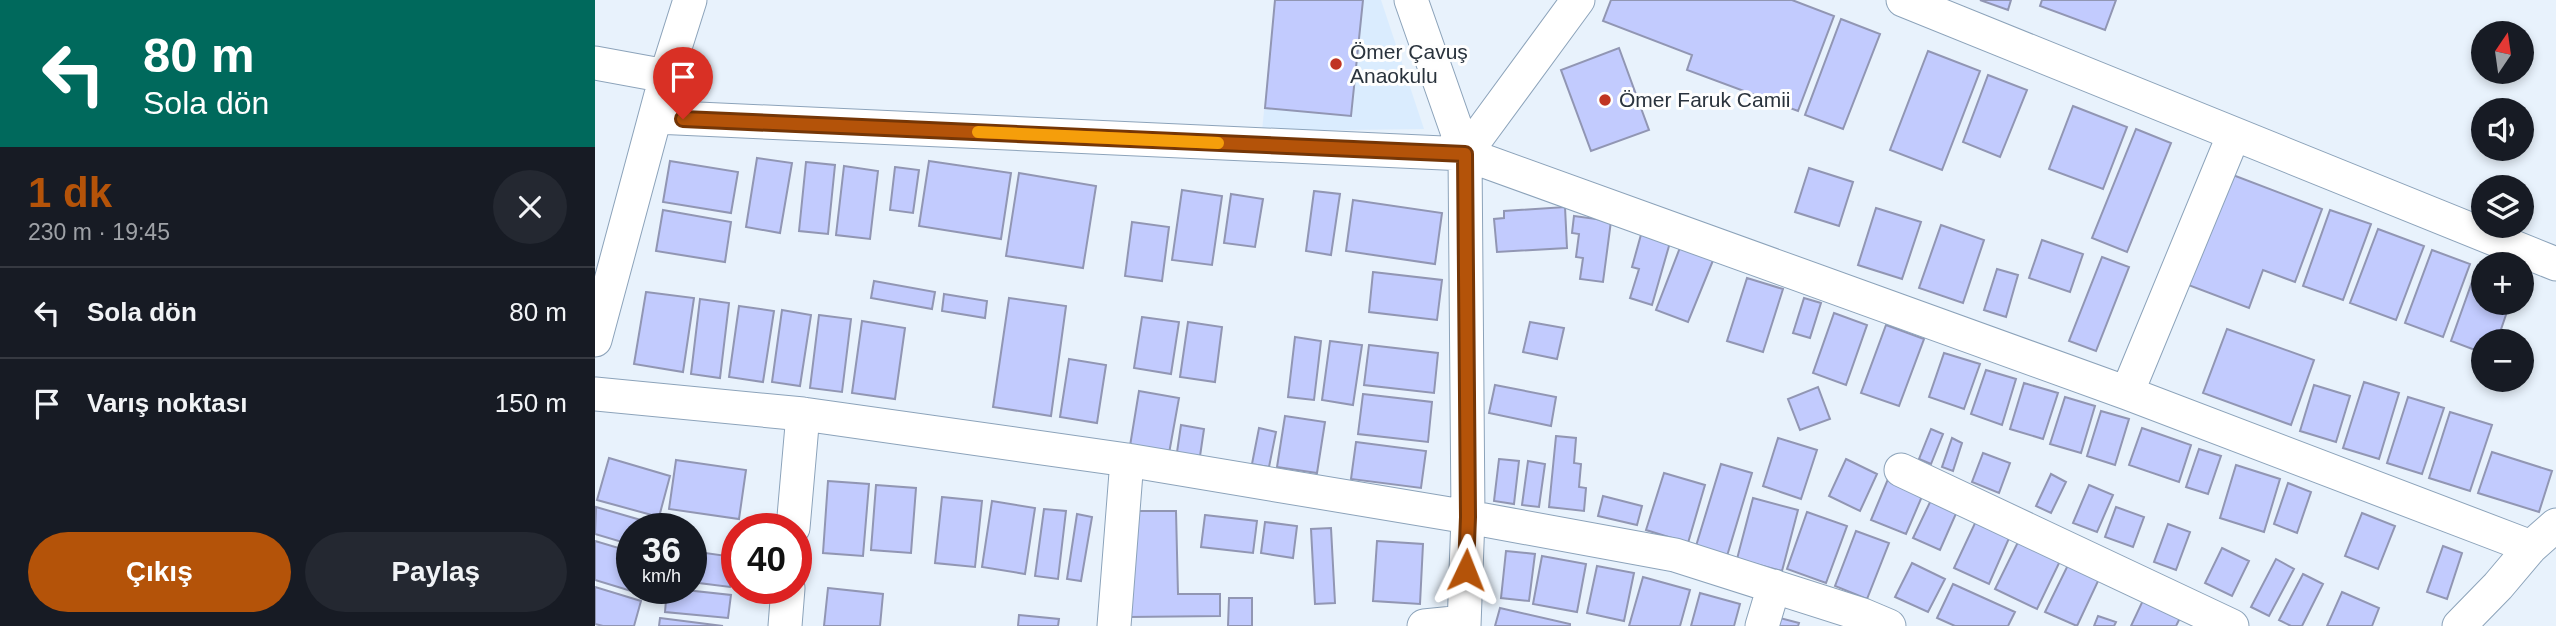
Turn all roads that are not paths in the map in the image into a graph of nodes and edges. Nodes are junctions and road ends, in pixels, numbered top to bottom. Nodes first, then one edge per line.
1 (690, 0) edge
2 (1411, 0) edge
3 (1578, 0) edge
4 (1903, 0) edge
5 (595, 63) edge
6 (666, 76) junction
7 (655, 117) junction
8 (2234, 134) junction
9 (1465, 154) junction
10 (2556, 264) edge
11 (595, 340) edge
12 (2127, 393) junction
13 (595, 394) edge
14 (803, 414) junction
15 (1127, 460) junction
16 (1901, 470) dead end
17 (794, 513) edge
18 (1468, 517) junction
19 (2556, 525) edge
20 (2531, 547) junction
21 (1774, 586) junction
22 (787, 604) edge
23 (1871, 622) edge
24 (1464, 624) edge
25 (785, 626) edge
26 (1114, 626) edge
27 (1424, 626) edge
28 (1762, 626) edge
29 (2232, 626) edge
30 (2459, 626) edge

1 - 6 street
2 - 9 street
3 - 9 street
4 - 8 street
5 - 6 street
6 - 7 street
7 - 9 street
7 - 11 street
8 - 10 street
8 - 12 street
9 - 12 street
9 - 18 street
12 - 20 street
13 - 14 street
14 - 15 street
14 - 17 street
15 - 18 street
15 - 26 street
16 - 29 street
18 - 21 street
18 - 24 street
19 - 20 street
20 - 30 street
21 - 23 street
21 - 28 street
22 - 25 street
24 - 27 street

